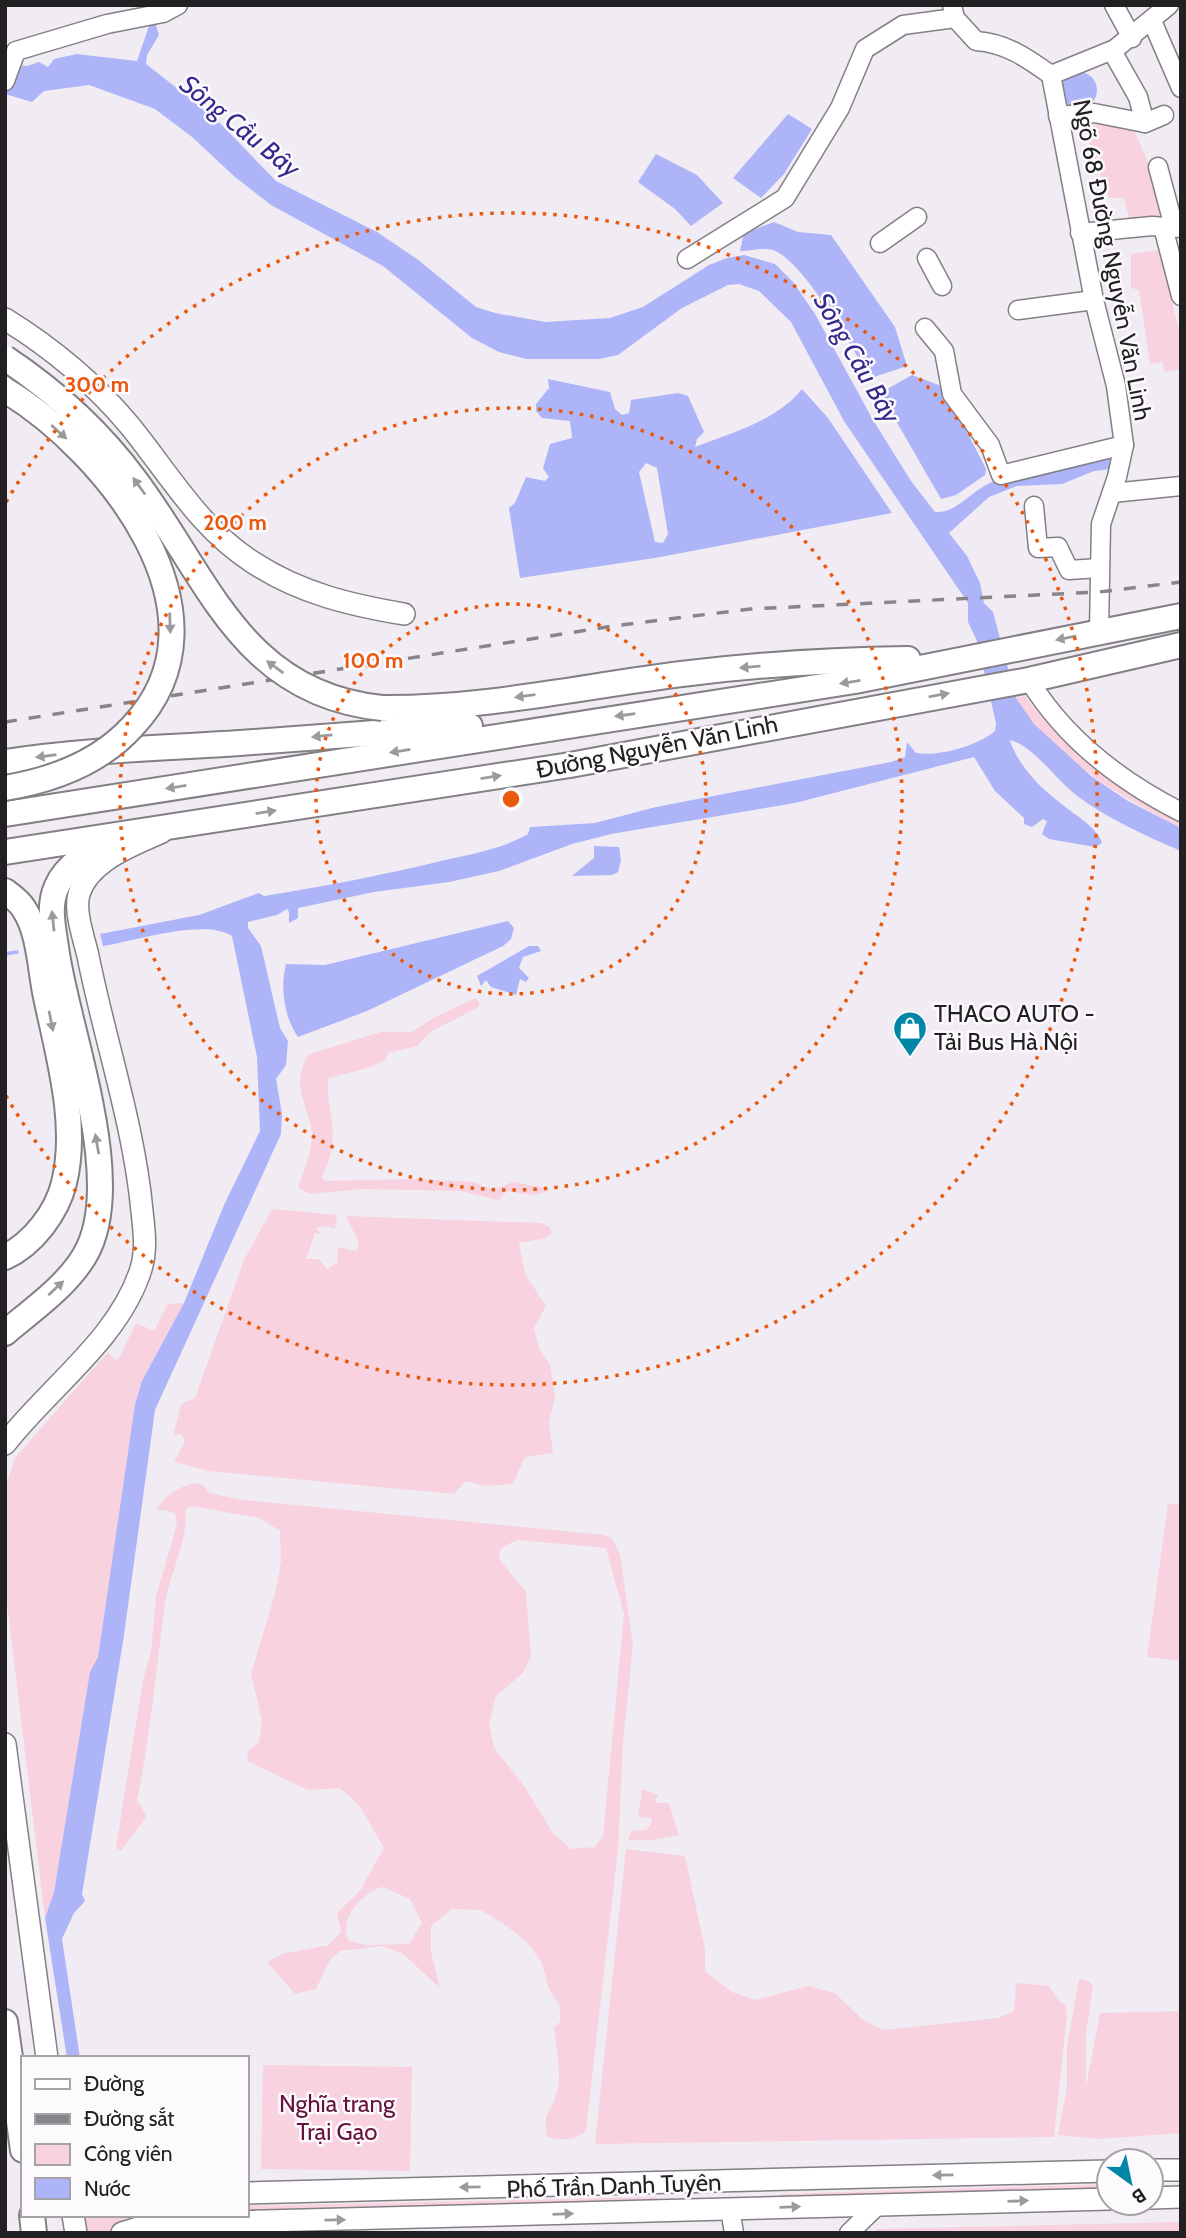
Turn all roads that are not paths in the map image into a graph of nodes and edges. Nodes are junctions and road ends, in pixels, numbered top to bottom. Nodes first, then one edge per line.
1 (1114, 5) edge
2 (1169, 5) edge
3 (170, 9) edge
4 (954, 12) edge
5 (1152, 21) junction
6 (1132, 38) junction
7 (1112, 51) junction
8 (1051, 75) junction
9 (5, 81) edge
10 (1181, 88) edge
11 (1164, 115) dead end
12 (1058, 116) junction
13 (1144, 123) junction
14 (1158, 167) dead end
15 (917, 217) dead end
16 (1173, 227) edge
17 (1080, 233) junction
18 (880, 243) dead end
19 (687, 258) dead end
20 (928, 258) dead end
21 (1178, 278) edge
22 (942, 286) dead end
23 (1181, 296) edge
24 (1094, 299) junction
25 (1018, 310) dead end
26 (5, 320) edge
27 (925, 328) dead end
28 (5, 358) edge
29 (5, 390) edge
30 (1124, 445) junction
31 (1181, 486) edge
32 (1112, 493) junction
33 (1034, 506) dead end
34 (1099, 568) junction
35 (404, 614) dead end
36 (1181, 616) edge
37 (1099, 631) junction
38 (1181, 645) edge
39 (965, 659) junction
40 (1028, 680) junction
41 (586, 721) junction
42 (5, 762) edge
43 (5, 788) edge
44 (1181, 812) edge
45 (5, 814) edge
46 (172, 827) junction
47 (125, 834) junction
48 (5, 852) edge
49 (5, 891) edge
50 (89, 963) junction
51 (60, 969) junction
52 (5, 1256) edge
53 (5, 1333) edge
54 (5, 1444) edge
55 (5, 1744) edge
56 (5, 2022) edge
57 (47, 2056) edge
58 (21, 2136) edge
59 (1095, 2171) edge
60 (727, 2181) junction
61 (248, 2193) edge
62 (1095, 2199) edge
63 (878, 2205) junction
64 (730, 2209) junction
65 (122, 2233) edge
66 (734, 2233) edge
67 (849, 2233) edge

1 - 6 street
2 - 5 street, Ngõ 68 Đường Nguyễn Văn Linh
3 - 9 street
4 - 8 street
4 - 19 street
5 - 6 street, Ngõ 68 Đường Nguyễn Văn Linh
5 - 10 street
6 - 7 street, Ngõ 68 Đường Nguyễn Văn Linh
7 - 8 street, Ngõ 68 Đường Nguyễn Văn Linh
7 - 13 street
8 - 12 street, Ngõ 68 Đường Nguyễn Văn Linh
11 - 13 street
12 - 13 street
12 - 17 street, Ngõ 68 Đường Nguyễn Văn Linh
14 - 16 street
15 - 18 street
16 - 17 street
16 - 21 street
17 - 24 street, Ngõ 68 Đường Nguyễn Văn Linh
20 - 22 street
21 - 23 street
24 - 25 street
24 - 30 street, Ngõ 68 Đường Nguyễn Văn Linh
26 - 35 main road
27 - 30 street
39 -> 28 highway, bridge
29 -> 43 highway, bridge
30 - 32 street, Ngõ 68 Đường Nguyễn Văn Linh
31 - 32 street
32 - 34 street, Ngõ 68 Đường Nguyễn Văn Linh
33 - 34 street
34 - 37 street, Ngõ 68 Đường Nguyễn Văn Linh
36 - 37 highway, Đường Nguyễn Văn Linh
37 -> 39 highway, Đường Nguyễn Văn Linh
38 - 40 highway, Đường Nguyễn Văn Linh
39 -> 41 highway, Đường Nguyễn Văn Linh
40 - 44 street
46 -> 40 highway, Đường Nguyễn Văn Linh
41 -> 42 highway
41 -> 45 highway, Đường Nguyễn Văn Linh
46 - 47 highway, Đường Nguyễn Văn Linh
46 - 50 main road
47 - 48 highway, Đường Nguyễn Văn Linh
51 -> 47 highway
49 -> 52 highway
50 - 51 main road
50 - 54 main road
53 -> 51 highway
55 - 57 main road
56 - 58 highway
59 -> 60 main road, Phố Trần Danh Tuyên
60 -> 61 main road, Phố Trần Danh Tuyên
60 - 64 main road
63 -> 62 main road, Phố Trần Danh Tuyên
64 -> 63 main road, Phố Trần Danh Tuyên
63 - 67 street
65 -> 64 main road, Phố Trần Danh Tuyên
64 - 66 street

